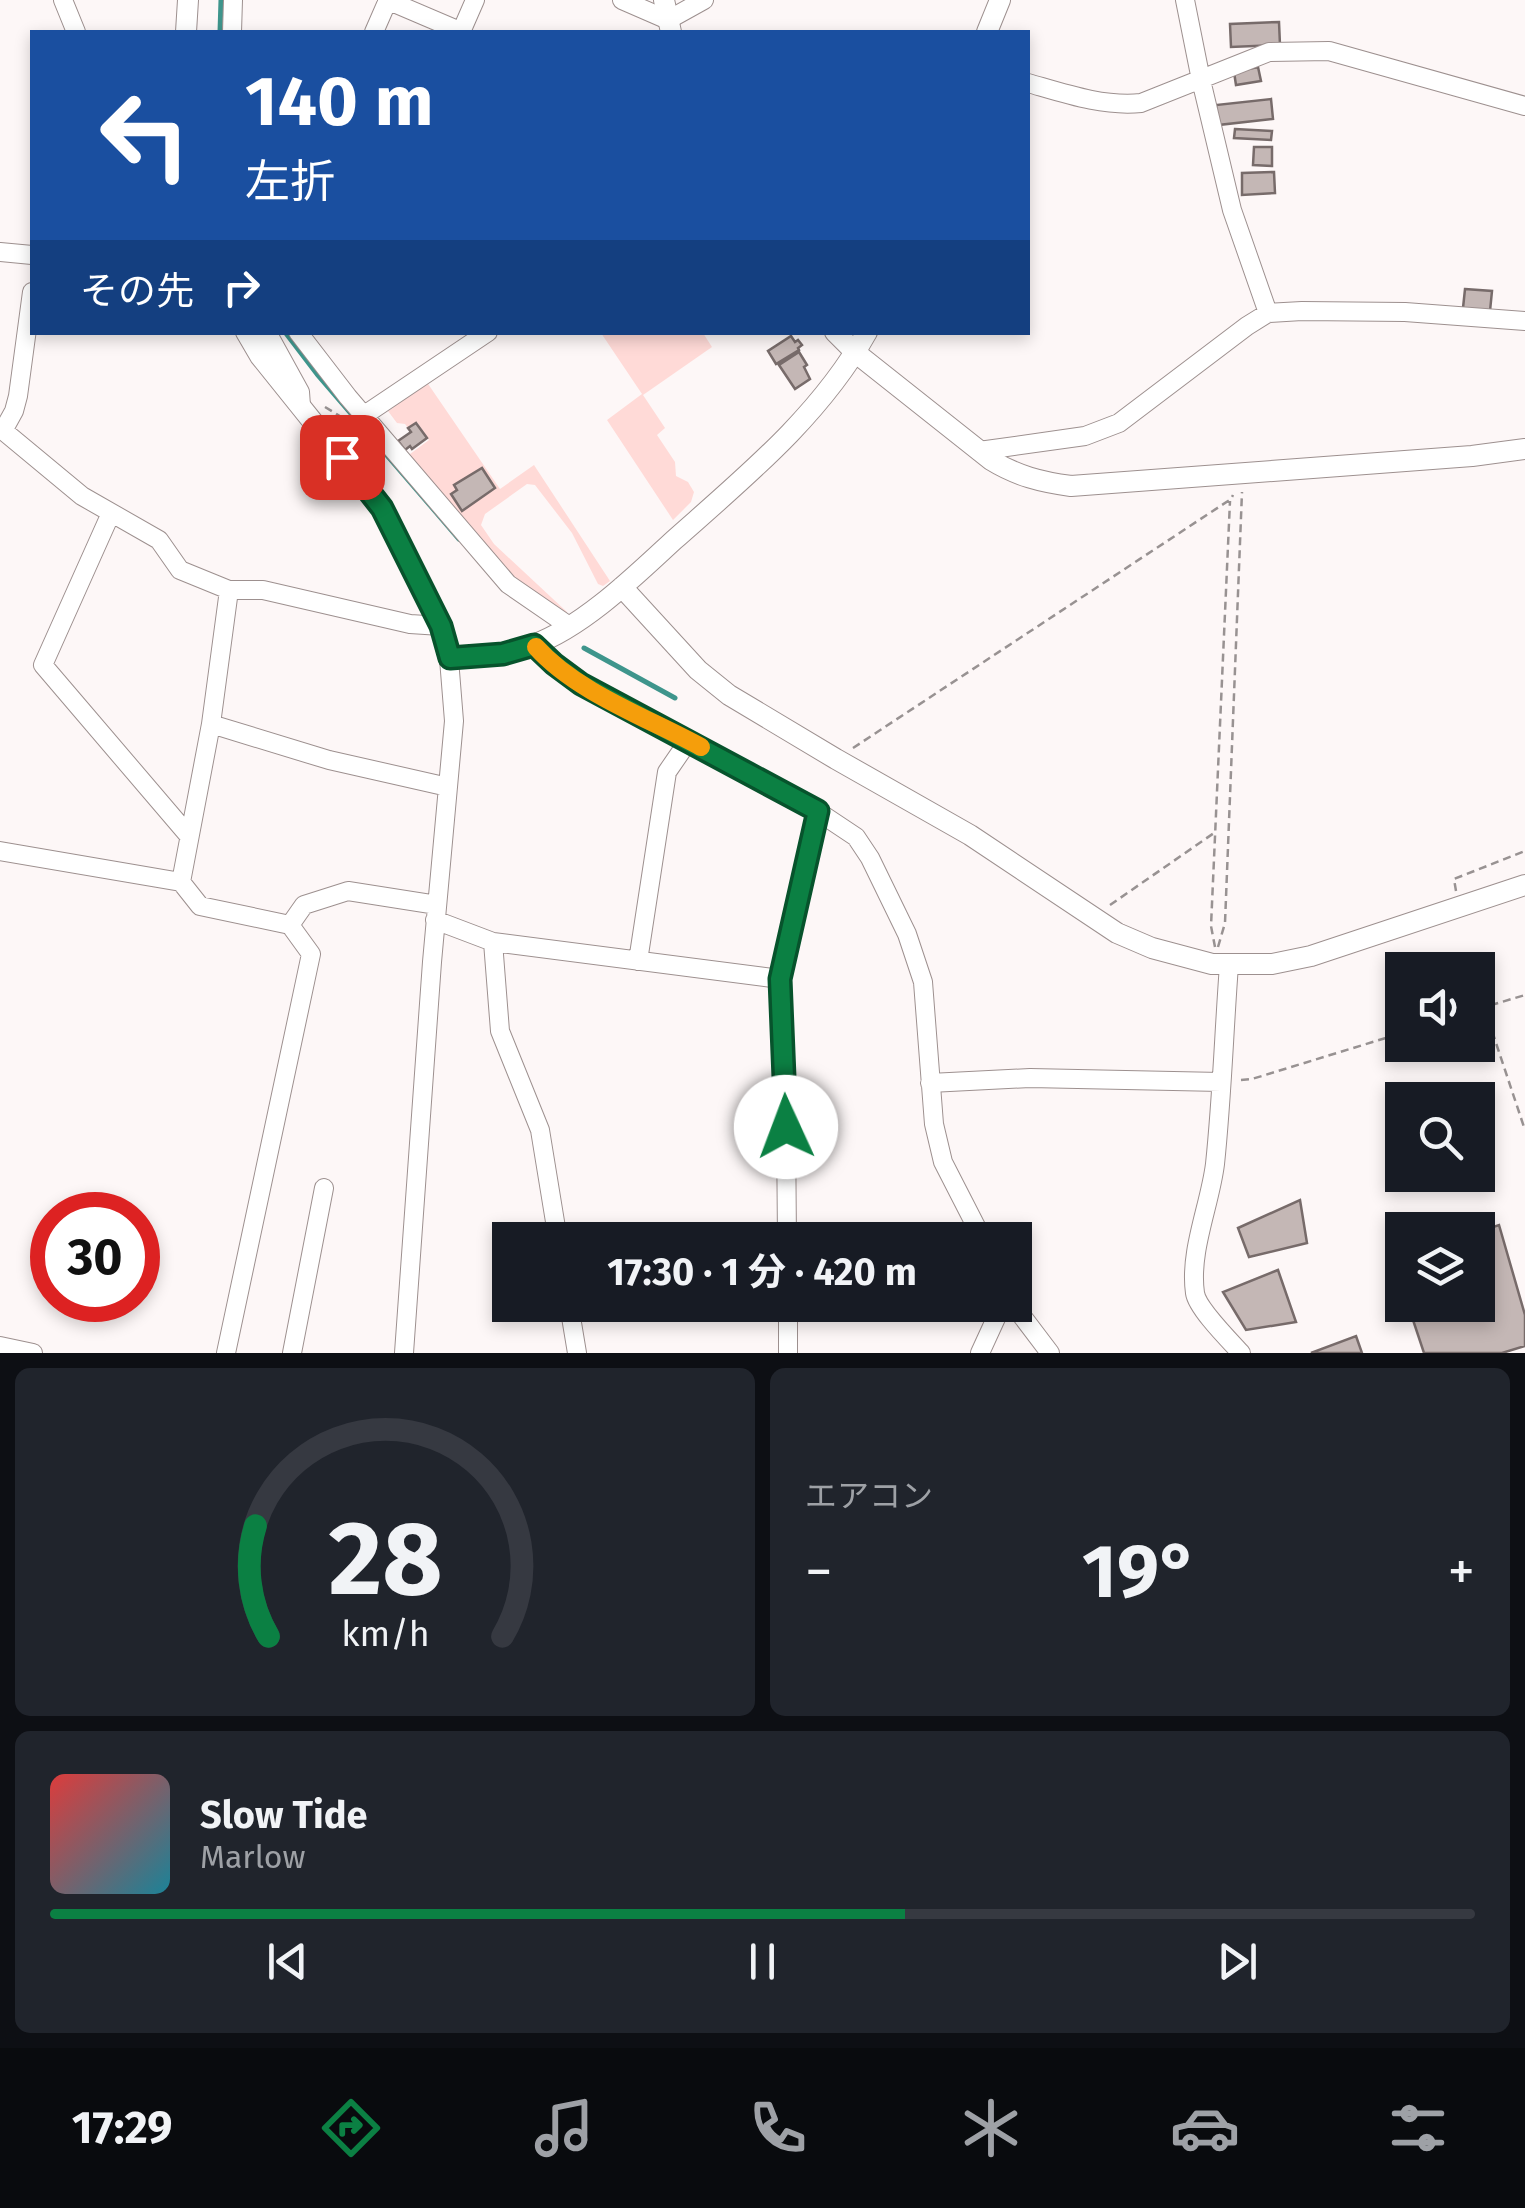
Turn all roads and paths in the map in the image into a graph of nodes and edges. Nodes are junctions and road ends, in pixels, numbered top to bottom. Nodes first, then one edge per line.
1 (63, 0) edge
2 (233, 0) edge
3 (388, 0) edge
4 (475, 0) edge
5 (622, 0) edge
6 (704, 0) edge
7 (1000, 0) edge
8 (1185, 0) edge
9 (190, 3) edge
10 (668, 17) edge
11 (75, 30) edge
12 (186, 30) edge
13 (232, 30) edge
14 (375, 30) edge
15 (457, 30) edge
16 (463, 30) edge
17 (988, 30) edge
18 (1200, 80) junction
19 (1030, 84) edge
20 (1525, 106) edge
21 (0, 252) edge
22 (30, 255) edge
23 (30, 307) edge
24 (1268, 314) junction
25 (1525, 321) edge
26 (248, 335) edge
27 (270, 335) edge
28 (300, 335) edge
29 (480, 335) edge
30 (838, 335) edge
31 (865, 335) edge
32 (856, 353) junction
33 (302, 406) junction
34 (364, 416) junction
35 (1, 430) edge
36 (1525, 448) edge
37 (979, 451) junction
38 (1242, 475) junction
39 (1230, 499) junction
40 (111, 513) junction
41 (622, 588) junction
42 (229, 590) junction
43 (441, 626) junction
44 (570, 626) junction
45 (534, 645) junction
46 (450, 658) junction
47 (211, 724) junction
48 (689, 740) junction
49 (836, 759) junction
50 (448, 787) junction
51 (818, 811) junction
52 (1215, 832) junction
53 (189, 836) junction
54 (1525, 851) edge
55 (0, 852) edge
56 (180, 882) junction
57 (1525, 885) edge
58 (1459, 907) junction
59 (436, 912) junction
60 (1093, 917) junction
61 (290, 925) junction
62 (493, 942) junction
63 (638, 960) junction
64 (1228, 965) junction
65 (780, 979) junction
66 (1525, 995) edge
67 (1495, 1004) edge
68 (1385, 1038) edge
69 (1495, 1040) edge
70 (1221, 1082) junction
71 (930, 1083) junction
72 (1525, 1130) edge
73 (324, 1188) dead end
74 (555, 1222) edge
75 (787, 1222) edge
76 (974, 1222) edge
77 (572, 1322) edge
78 (788, 1322) edge
79 (994, 1322) edge
80 (1022, 1322) edge
81 (1027, 1322) edge
82 (0, 1346) edge
83 (33, 1353) edge
84 (226, 1353) edge
85 (292, 1353) edge
86 (404, 1353) edge
87 (578, 1353) edge
88 (788, 1353) edge
89 (980, 1353) edge
90 (1032, 1353) edge
91 (1050, 1353) edge
92 (1240, 1353) edge

1 - 11 street
2 - 13 street
3 - 14 street
3 - 15 street
4 - 16 street
5 - 10 street
6 - 10 street
7 - 17 street
8 - 18 street
9 - 12 street
18 - 19 street
18 - 20 street
18 - 24 street
21 - 22 street
23 - 35 street
24 - 25 street
24 - 37 street
26 - 33 street
27 - 33 street
28 - 34 street
29 - 34 street
30 - 32 street
31 - 32 street
32 - 37 street
32 - 41 street
33 - 43 street
34 - 44 street
35 - 40 street
36 - 38 street
37 - 38 street
38 - 39 path
38 - 52 path
39 - 49 path
39 - 52 path
40 - 42 street
40 - 53 street
41 - 44 street
41 - 49 street
42 - 43 street
42 - 47 street
43 - 46 street
44 - 45 street
45 - 46 street
45 - 48 street
46 - 50 street
47 - 50 street
47 - 53 street
48 - 51 street
48 - 63 street
49 - 60 street
50 - 59 street
51 - 65 street
51 - 71 street
52 - 60 path
53 - 56 street
54 - 58 path
55 - 56 street
56 - 61 street
57 - 58 street
58 - 64 street
59 - 61 street
59 - 62 street
59 - 86 street
60 - 64 street
61 - 84 street
62 - 63 street
62 - 74 street
63 - 65 street
64 - 70 street
65 - 75 street
66 - 67 path
68 - 70 path
69 - 72 path
70 - 71 street
70 - 92 street
71 - 76 street
73 - 85 street
77 - 87 street
78 - 88 street
79 - 89 street
80 - 90 street
81 - 91 street
82 - 83 street

